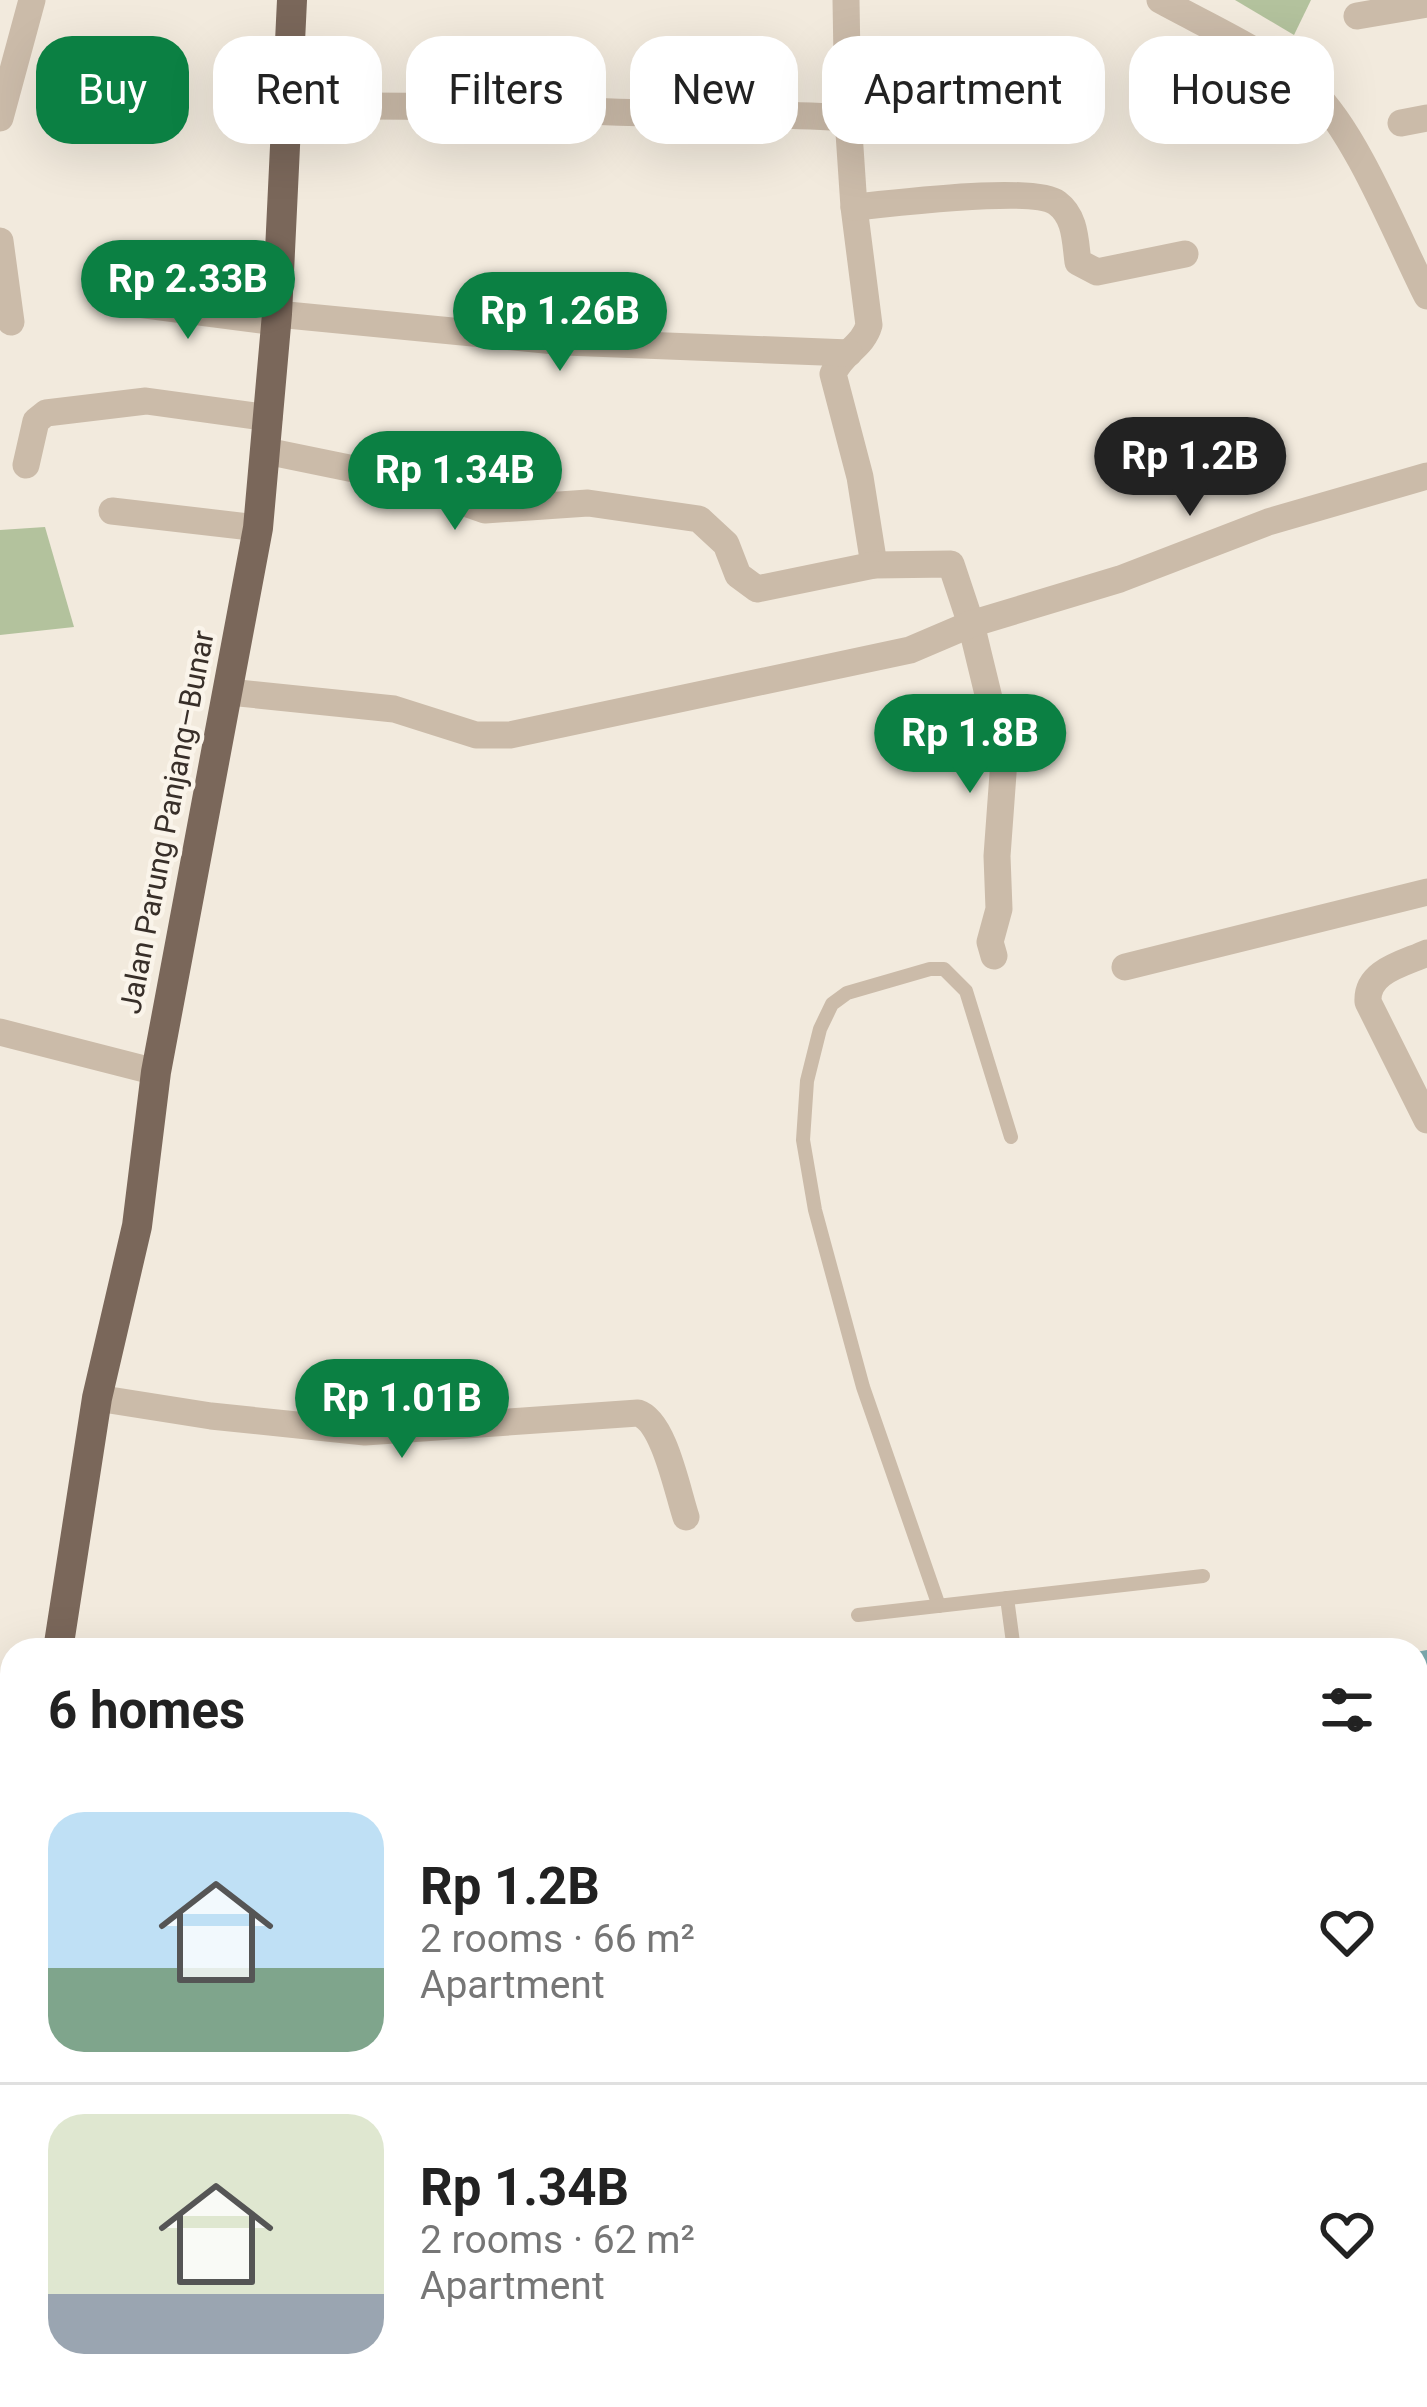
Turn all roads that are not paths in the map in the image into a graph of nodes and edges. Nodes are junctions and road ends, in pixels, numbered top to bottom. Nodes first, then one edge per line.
1 (32, 0) edge
2 (292, 0) edge
3 (846, 0) edge
4 (1160, 0) edge
5 (1427, 4) edge
6 (1357, 16) dead end
7 (291, 36) edge
8 (847, 36) edge
9 (382, 105) edge
10 (822, 116) edge
11 (0, 118) edge
12 (287, 144) edge
13 (850, 144) edge
14 (854, 207) junction
15 (0, 241) edge
16 (1185, 254) dead end
17 (1427, 296) edge
18 (107, 300) dead end
19 (277, 318) junction
20 (10, 322) dead end
21 (848, 353) junction
22 (269, 418) junction
23 (266, 451) junction
24 (26, 465) dead end
25 (1427, 476) edge
26 (112, 512) dead end
27 (258, 527) junction
28 (874, 565) junction
29 (971, 624) junction
30 (229, 692) junction
31 (1427, 892) edge
32 (1427, 952) edge
33 (994, 956) dead end
34 (1125, 967) dead end
35 (0, 1032) edge
36 (156, 1072) junction
37 (1420, 1087) edge
38 (1427, 1120) edge
39 (1011, 1137) dead end
40 (97, 1398) junction
41 (686, 1516) dead end
42 (1203, 1576) dead end
43 (1007, 1598) junction
44 (939, 1606) junction
45 (858, 1615) dead end
46 (60, 1638) edge
47 (1012, 1638) edge

1 - 11 street
2 - 7 main road, Jalan Parung Panjang–Bunar
3 - 8 street
4 - 17 street
5 - 6 street
9 - 10 street
12 - 19 main road, Jalan Parung Panjang–Bunar
13 - 14 street
14 - 16 street
14 - 21 street
15 - 20 street
18 - 19 street
19 - 21 street
19 - 22 main road, Jalan Parung Panjang–Bunar
21 - 28 street
22 - 23 main road, Jalan Parung Panjang–Bunar
22 - 24 street
23 - 27 main road, Jalan Parung Panjang–Bunar
23 - 28 street
25 - 29 street
26 - 27 street
27 - 30 main road, Jalan Parung Panjang–Bunar
28 - 29 street
29 - 30 street
29 - 33 street
30 - 36 main road, Jalan Parung Panjang–Bunar
31 - 34 street
32 - 37 street
35 - 36 street
36 - 40 main road, Jalan Parung Panjang–Bunar
37 - 38 street
39 - 44 lane
40 - 41 street
40 - 46 main road, Jalan Parung Panjang–Bunar
42 - 43 lane
43 - 44 lane
43 - 47 lane
44 - 45 lane

